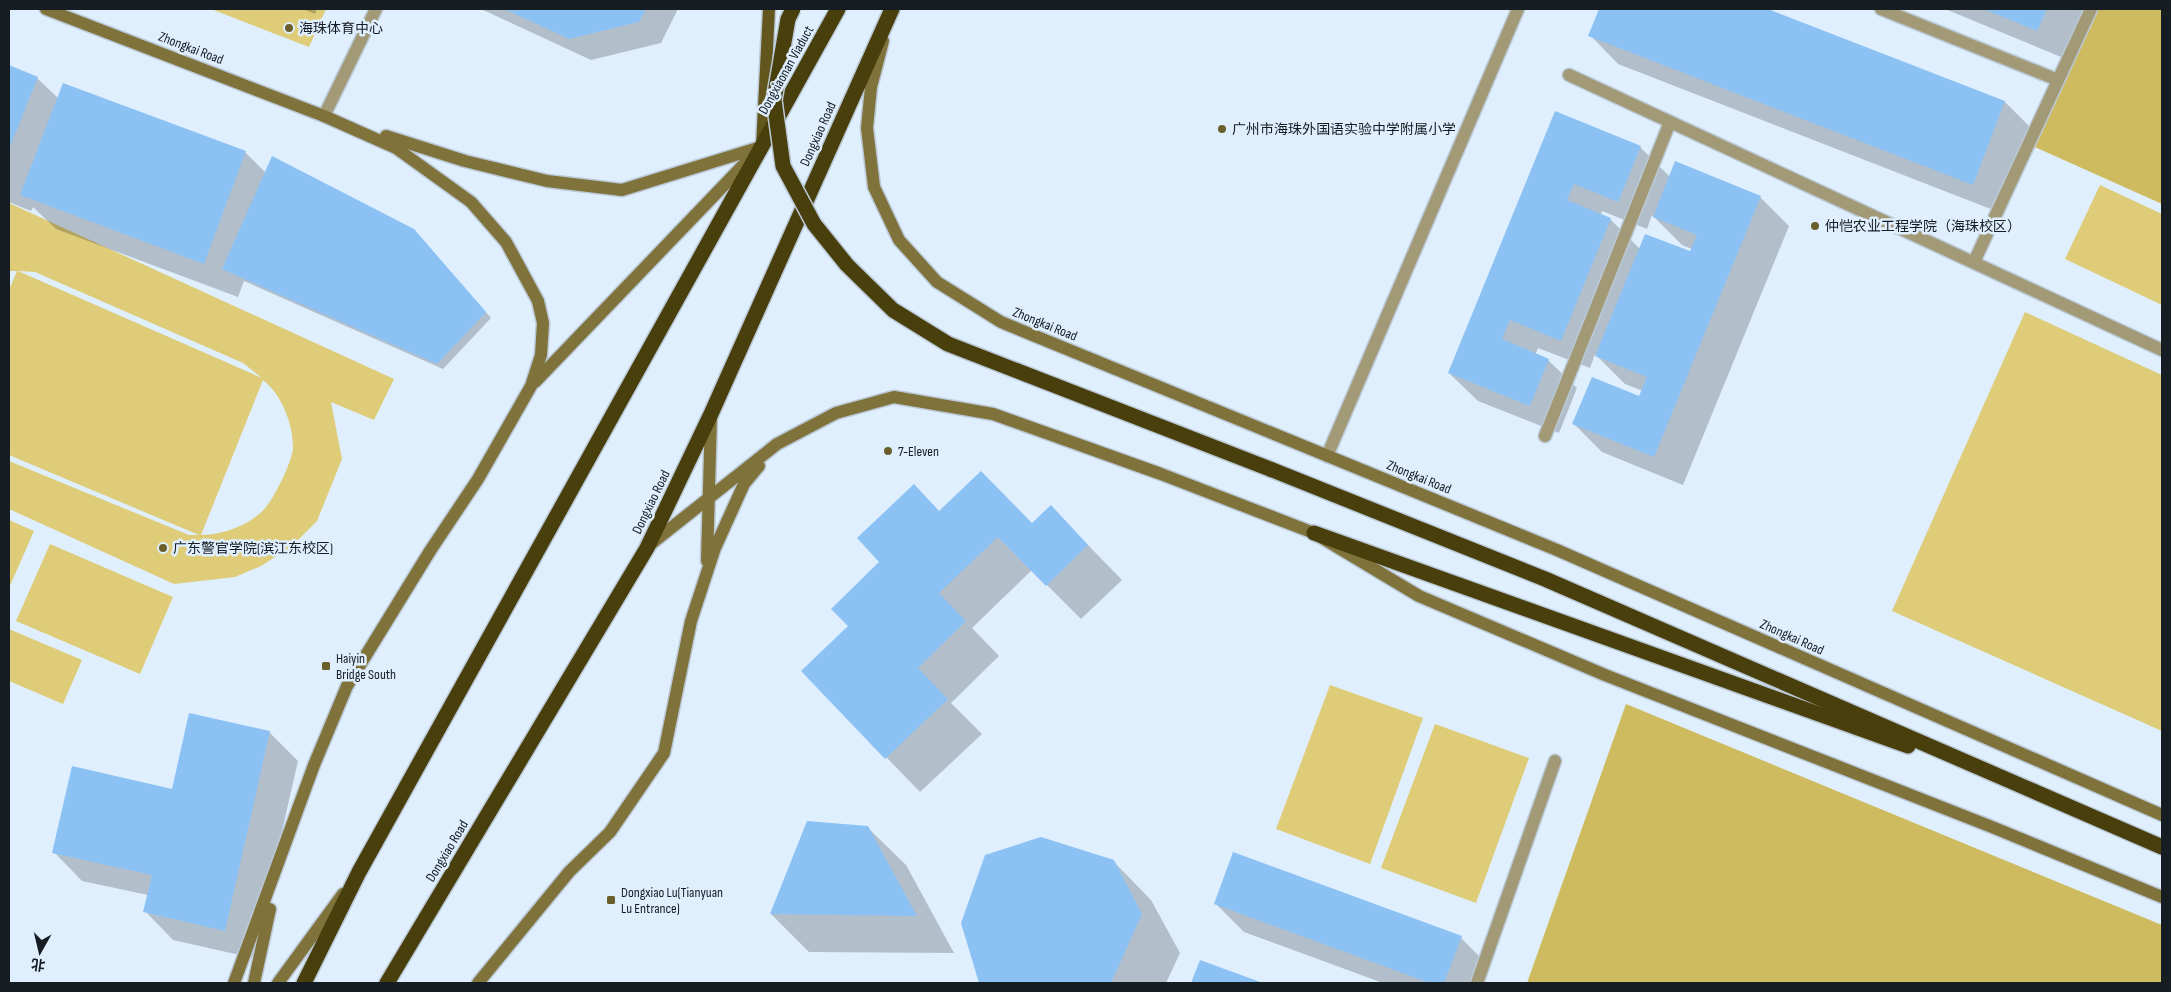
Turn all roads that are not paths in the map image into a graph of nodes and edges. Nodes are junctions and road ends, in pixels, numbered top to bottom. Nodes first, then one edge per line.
1 (46, 9) edge
2 (376, 9) edge
3 (769, 9) edge
4 (793, 9) edge
5 (838, 9) edge
6 (1518, 9) edge
7 (1880, 9) edge
8 (2090, 9) edge
9 (891, 10) edge
10 (1569, 75) dead end
11 (2058, 80) junction
12 (324, 116) junction
13 (1670, 122) junction
14 (762, 147) junction
15 (1974, 262) junction
16 (2162, 350) edge
17 (531, 386) junction
18 (711, 414) junction
19 (1545, 436) dead end
20 (777, 444) junction
21 (1327, 456) junction
22 (709, 498) junction
23 (1314, 533) junction
24 (647, 548) junction
25 (707, 573) junction
26 (1555, 761) dead end
27 (2050, 797) junction
28 (2162, 815) edge
29 (2162, 847) edge
30 (280, 860) junction
31 (359, 872) junction
32 (2162, 897) edge
33 (234, 983) edge
34 (254, 983) edge
35 (278, 983) edge
36 (304, 983) edge
37 (387, 983) edge
38 (478, 983) edge
39 (1477, 983) edge

1 - 12 main road, Zhongkai Road
2 - 12 street
3 - 14 main road
4 - 27 highway, bridge
5 - 14 highway, Dongxiaonan Viaduct
6 - 21 street
7 - 11 street
8 - 11 street
9 - 18 highway, Dongxiao Road
9 - 21 main road, Zhongkai Road
10 - 13 street
11 - 15 street
12 - 14 main road
12 - 17 main road
13 - 15 street
13 - 19 street
14 - 17 main road
14 - 31 highway
15 - 16 street
17 - 30 main road
18 - 22 main road
18 - 24 highway, Dongxiao Road
20 - 22 main road
20 - 23 main road
20 - 25 main road
21 - 28 main road, Zhongkai Road
22 - 24 main road
22 - 25 main road
23 - 27 highway
23 - 32 main road
24 - 37 highway, Dongxiao Road
25 - 38 main road
26 - 39 street
27 - 29 highway
30 - 33 main road
30 - 34 main road
31 - 35 main road
31 - 36 highway

